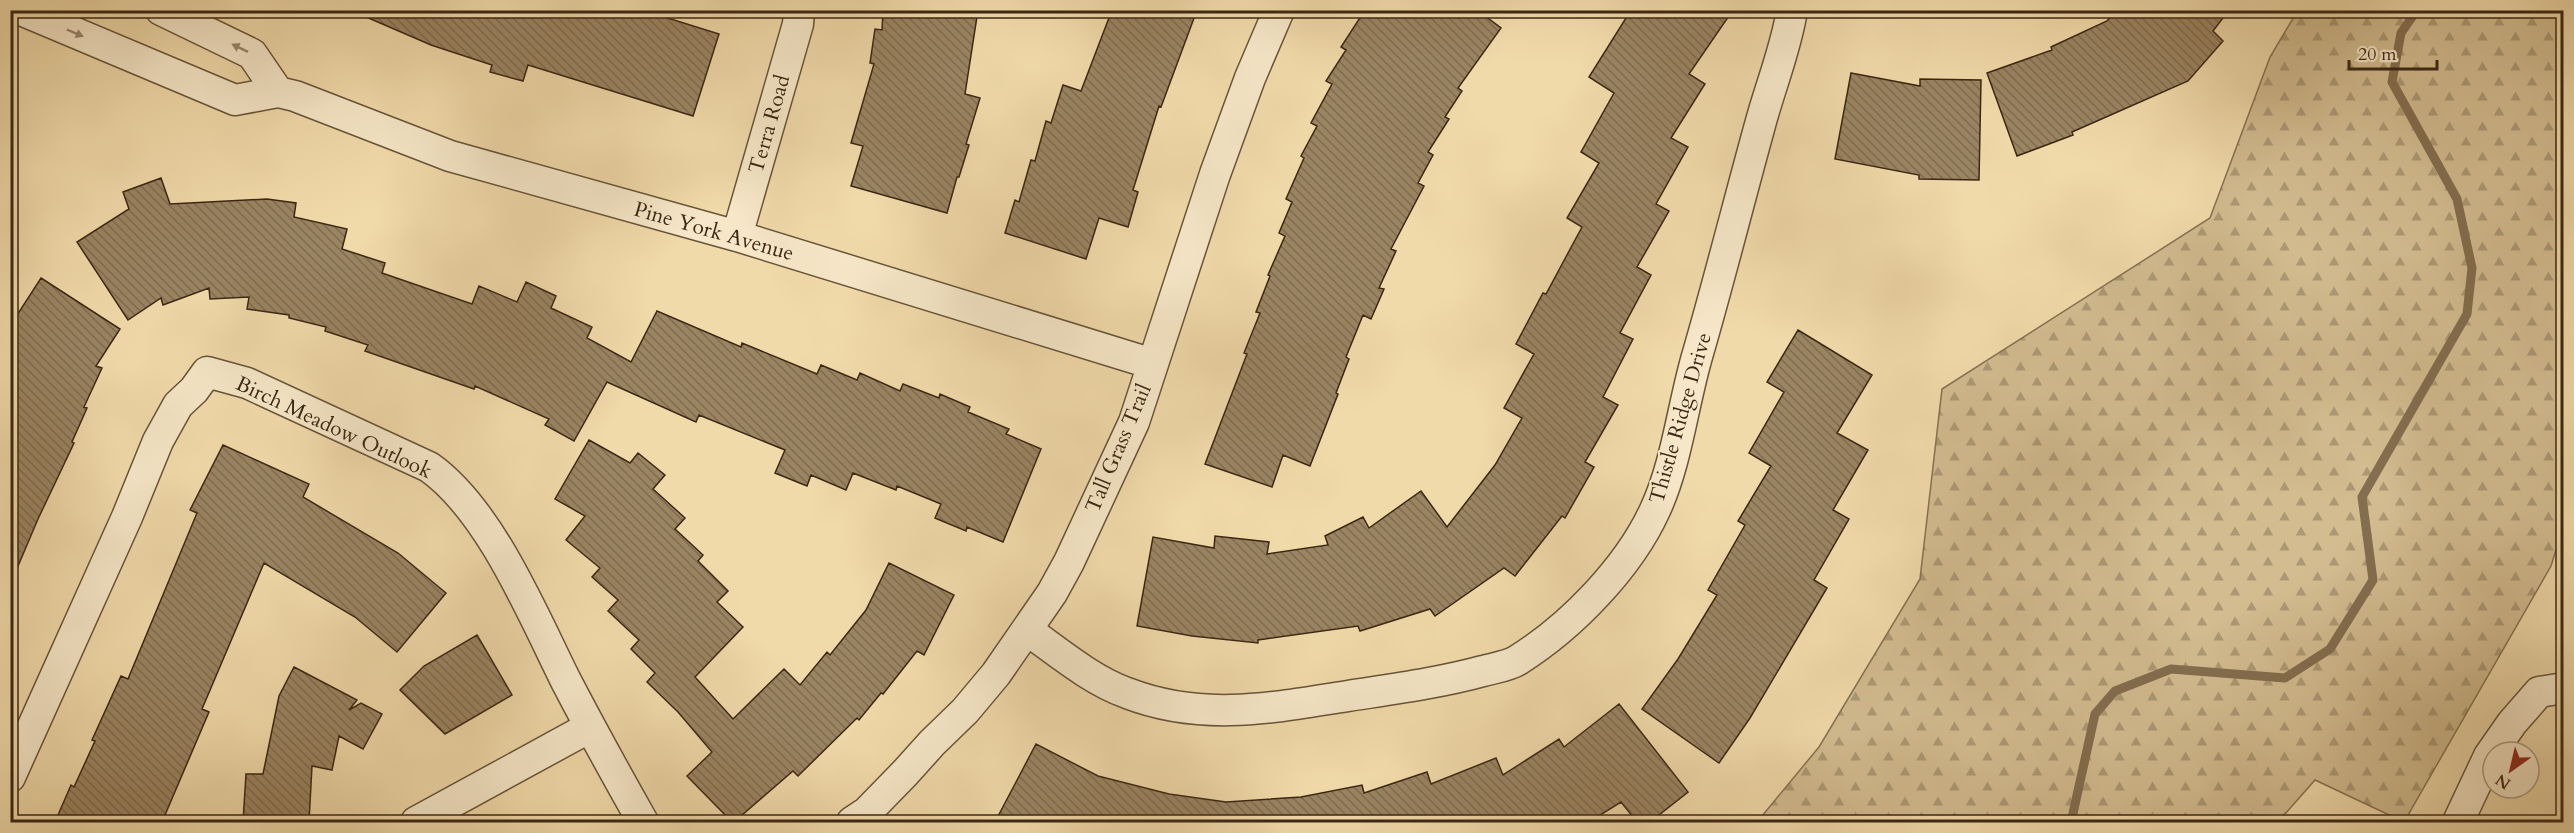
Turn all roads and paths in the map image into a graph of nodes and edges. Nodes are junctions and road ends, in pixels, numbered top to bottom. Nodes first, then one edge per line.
1 (21, 10) edge
2 (161, 10) edge
3 (799, 10) edge
4 (1279, 10) edge
5 (1792, 10) edge
6 (278, 92) junction
7 (737, 236) junction
8 (1153, 364) junction
9 (1027, 630) junction
10 (2564, 688) edge
11 (590, 727) junction
12 (10, 777) edge
13 (416, 822) edge
14 (643, 822) edge
15 (852, 822) edge
16 (2458, 822) edge

1 -> 6 street, Pine York Avenue
6 -> 2 street
3 - 7 street, Terra Road
4 - 8 street, Tall Grass Trail
5 - 9 street, Thistle Ridge Drive
6 - 7 street, Pine York Avenue
7 - 8 street, Pine York Avenue
8 - 9 street, Tall Grass Trail
9 - 15 street, Tall Grass Trail
10 - 16 street
11 - 12 street, Birch Meadow Outlook
11 - 13 street
11 - 14 street, Birch Meadow Outlook

